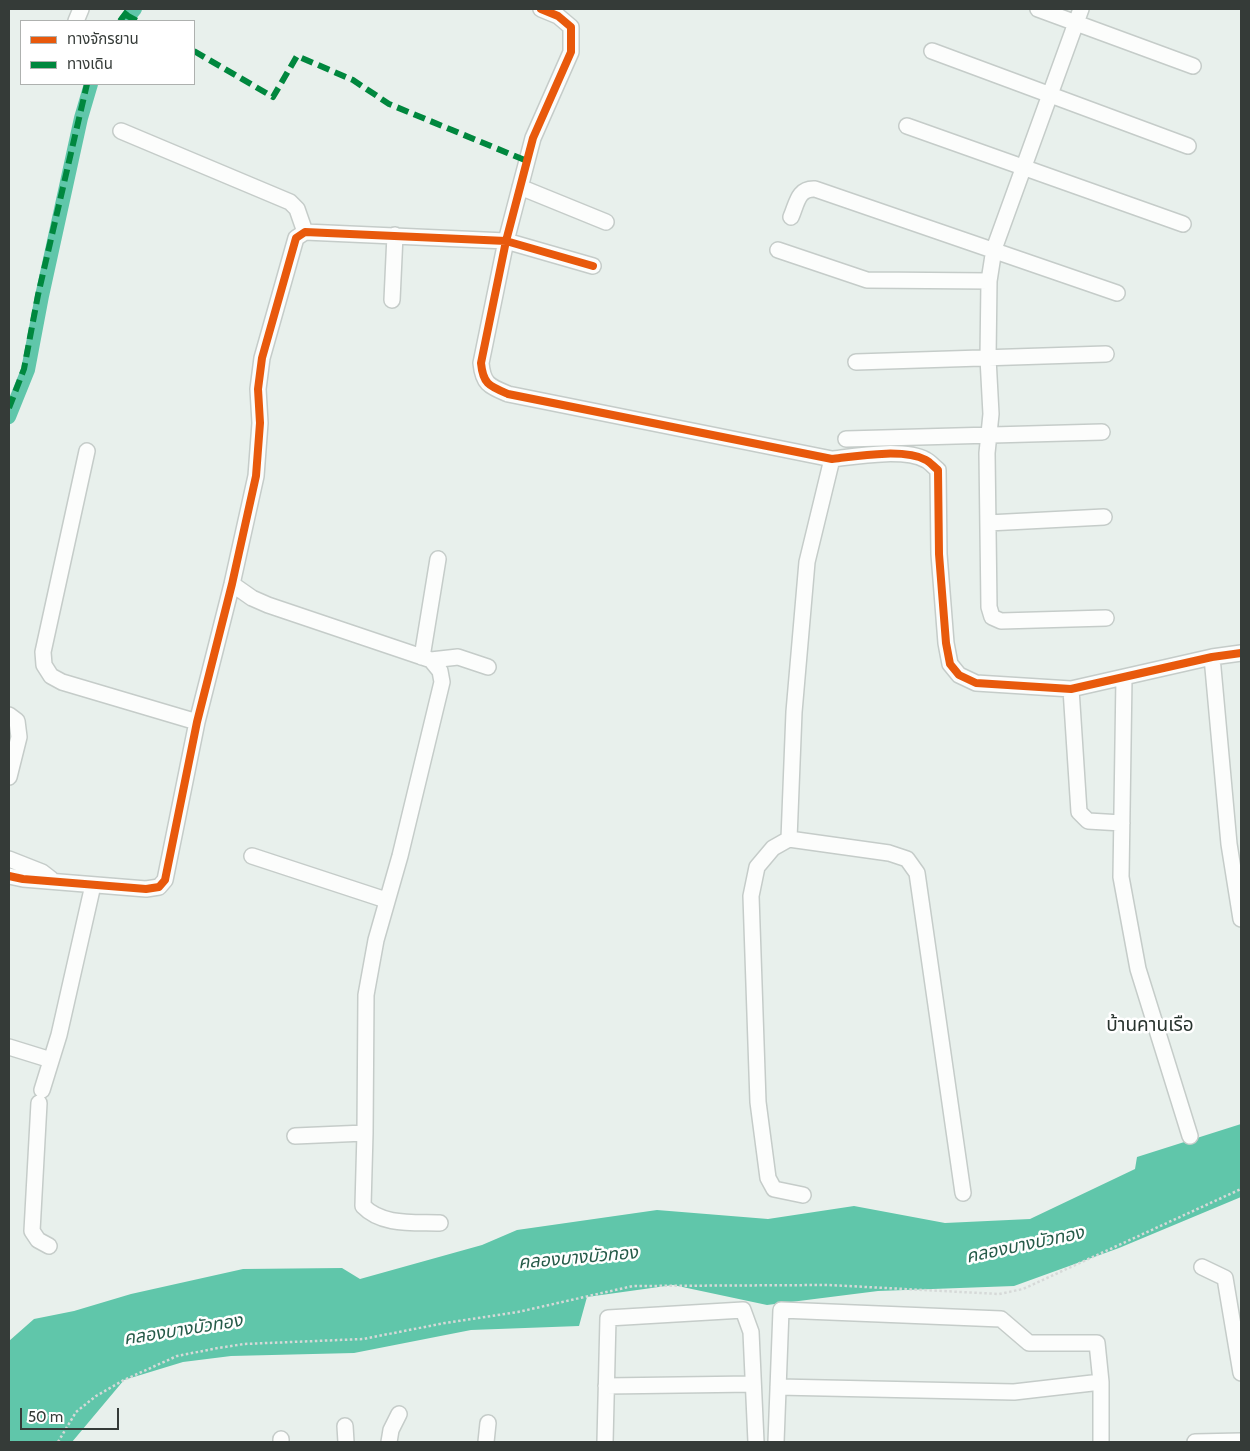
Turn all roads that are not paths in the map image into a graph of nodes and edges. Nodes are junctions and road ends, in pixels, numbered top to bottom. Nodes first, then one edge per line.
1 (541, 9) edge
2 (1038, 9) edge
3 (1079, 16) edge
4 (932, 51) dead end
5 (1193, 66) dead end
6 (1050, 94) junction
7 (907, 126) dead end
8 (121, 131) dead end
9 (1188, 146) dead end
10 (1023, 167) junction
11 (520, 187) junction
12 (791, 217) dead end
13 (606, 222) dead end
14 (1183, 224) dead end
15 (305, 232) junction
16 (395, 235) junction
17 (506, 241) junction
18 (994, 248) junction
19 (778, 250) dead end
20 (593, 266) dead end
21 (989, 281) junction
22 (1117, 293) dead end
23 (392, 300) dead end
24 (1106, 354) dead end
25 (988, 358) junction
26 (856, 362) dead end
27 (1102, 432) dead end
28 (989, 435) junction
29 (846, 439) dead end
30 (88, 451) dead end
31 (832, 459) junction
32 (1104, 517) dead end
33 (988, 523) junction
34 (438, 559) dead end
35 (232, 584) junction
36 (1106, 618) dead end
37 (1241, 653) edge
38 (1212, 657) junction
39 (426, 658) junction
40 (488, 667) dead end
41 (1124, 677) junction
42 (1071, 689) junction
43 (9, 715) edge
44 (196, 722) junction
45 (9, 777) edge
46 (1122, 823) junction
47 (789, 839) junction
48 (252, 856) dead end
49 (9, 858) edge
50 (9, 876) edge
51 (55, 882) junction
52 (93, 885) junction
53 (386, 900) junction
54 (1241, 919) edge
55 (9, 1047) edge
56 (51, 1060) junction
57 (365, 1133) junction
58 (295, 1136) dead end
59 (1190, 1136) dead end
60 (963, 1192) dead end
61 (803, 1195) dead end
62 (440, 1223) dead end
63 (49, 1246) dead end
64 (1202, 1267) dead end
65 (1241, 1373) edge
66 (1101, 1382) junction
67 (753, 1384) junction
68 (606, 1386) junction
69 (778, 1387) junction
70 (399, 1414) dead end
71 (488, 1422) dead end
72 (345, 1426) dead end
73 (1241, 1441) edge
74 (346, 1442) edge
75 (389, 1442) edge
76 (486, 1442) edge
77 (604, 1442) edge
78 (756, 1442) edge
79 (776, 1442) edge
80 (1101, 1442) edge
81 (1195, 1442) edge

1 - 11 street
2 - 3 street
3 - 5 street
3 - 6 street
4 - 6 street
6 - 9 street
6 - 10 street
7 - 10 street
8 - 15 street
10 - 14 street
10 - 18 street
11 - 13 street
11 - 17 street
12 - 18 street
15 - 16 street
15 - 35 street
16 - 17 street
16 - 23 street
17 - 20 street
17 - 31 street
18 - 21 street
18 - 22 street
19 - 21 street
21 - 25 street
24 - 25 street
25 - 26 street
25 - 28 street
27 - 28 street
28 - 29 street
28 - 33 street
30 - 44 street
31 - 42 street
31 - 47 street
32 - 33 street
33 - 36 street
34 - 39 street
35 - 39 street
35 - 44 street
37 - 38 street
38 - 41 street
38 - 54 street
39 - 40 street
39 - 53 street
41 - 42 street
41 - 46 street
42 - 46 street
43 - 45 street
44 - 52 street
46 - 59 street
47 - 60 street
47 - 61 street
48 - 53 street
49 - 51 street
50 - 51 street
51 - 52 street
52 - 56 street
53 - 57 street
55 - 56 street
56 - 63 street
57 - 58 street
57 - 62 street
64 - 65 street
66 - 69 street
66 - 69 street
66 - 80 street
67 - 68 street
67 - 68 street
67 - 78 street
68 - 77 street
69 - 79 street
70 - 75 street
71 - 76 street
72 - 74 street
73 - 81 street

